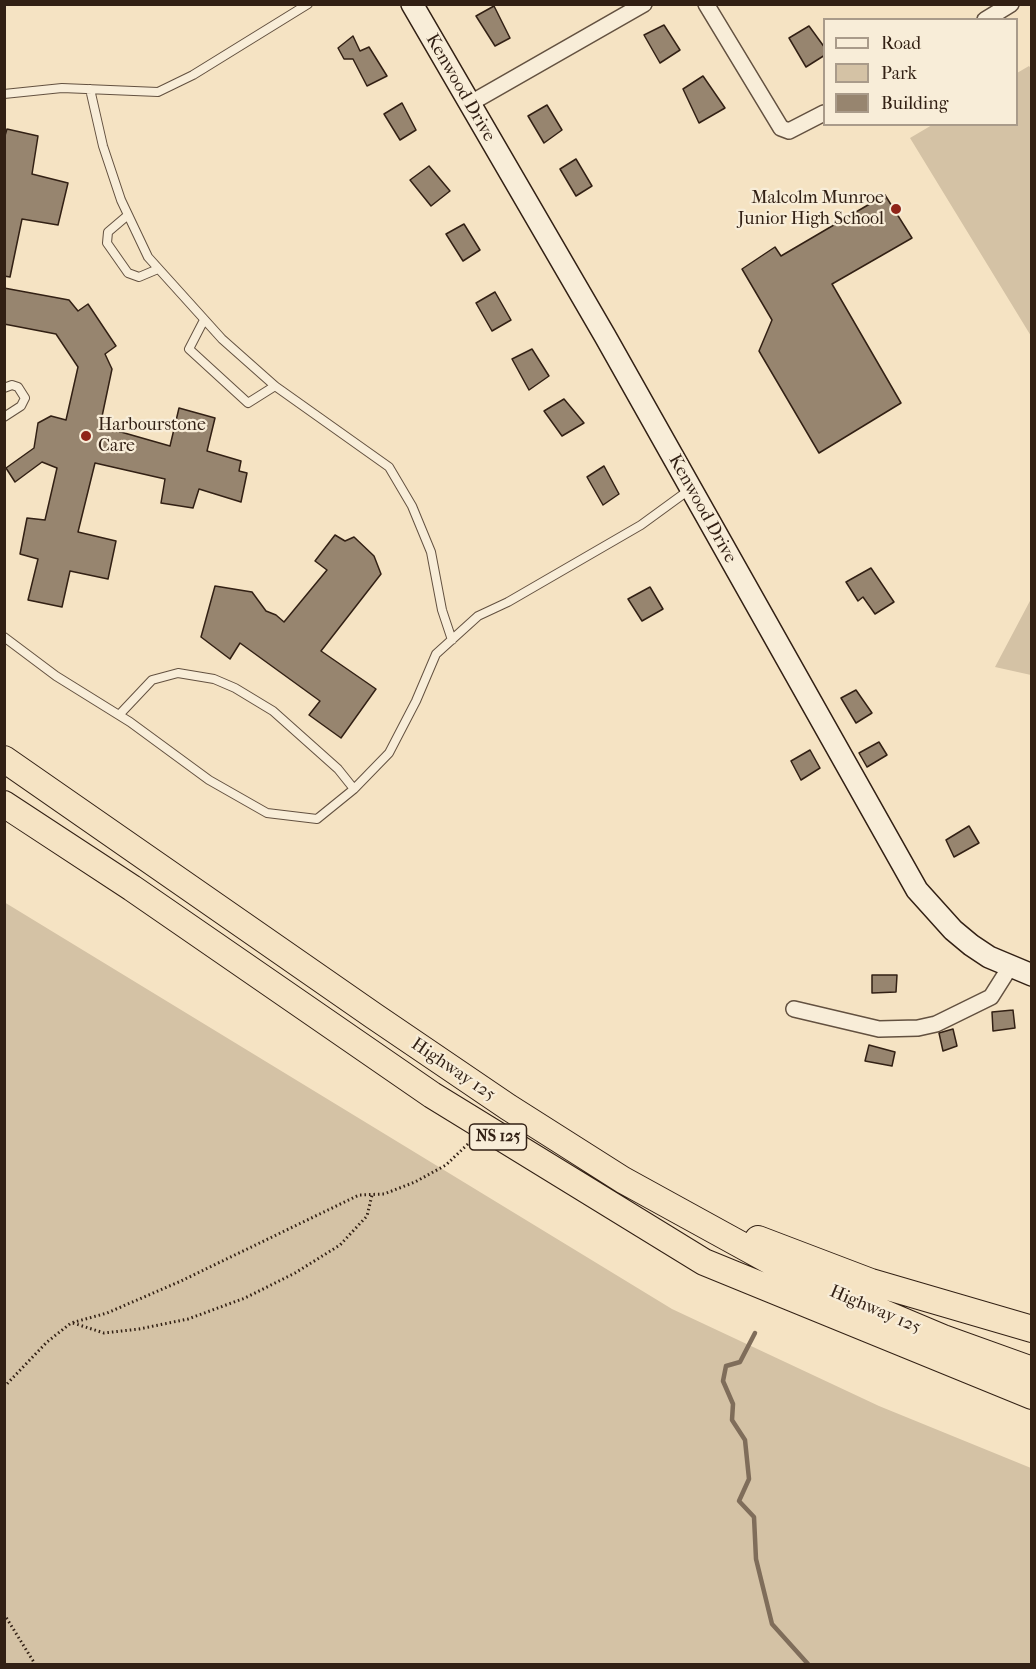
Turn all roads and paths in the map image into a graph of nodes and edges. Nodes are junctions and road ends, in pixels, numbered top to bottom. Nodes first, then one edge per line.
1 (308, 4) edge
2 (412, 4) edge
3 (644, 4) edge
4 (706, 4) edge
5 (1011, 4) edge
6 (988, 18) edge
7 (90, 89) junction
8 (4, 94) edge
9 (469, 104) junction
10 (823, 114) edge
11 (128, 215) junction
12 (158, 269) junction
13 (204, 320) junction
14 (275, 386) junction
15 (4, 388) edge
16 (4, 417) edge
17 (691, 488) junction
18 (4, 637) edge
19 (452, 640) junction
20 (119, 716) junction
21 (4, 759) edge
22 (354, 789) junction
23 (4, 804) edge
24 (1010, 967) junction
25 (1032, 975) edge
26 (794, 1009) dead end
27 (484, 1128) junction
28 (565, 1144) junction
29 (372, 1195) junction
30 (71, 1323) junction
31 (1032, 1329) edge
32 (1032, 1370) edge
33 (4, 1387) edge
34 (1032, 1396) edge
35 (4, 1614) edge
36 (35, 1665) edge

1 - 7 lane
2 - 9 street, Kenwood Drive
3 - 9 street
4 - 10 street
5 - 6 street
7 - 8 lane
7 - 11 lane
9 - 17 street, Kenwood Drive
11 - 12 lane
11 - 12 lane
12 - 13 lane
13 - 14 lane
13 - 14 lane
14 - 19 lane
15 - 16 lane
17 - 19 lane
17 - 24 street, Kenwood Drive
18 - 20 lane
19 - 22 lane
20 - 22 lane
20 - 22 lane
21 - 28 highway, Highway 125 / NS 125
23 - 27 highway, Highway 125 / NS 125
24 - 25 street, Kenwood Drive
24 - 26 street
27 - 29 path
27 - 34 highway, Highway 125 / NS 125
28 - 31 highway
28 - 32 highway, Highway 125 / NS 125
29 - 30 path
29 - 30 path
30 - 33 path
35 - 36 path

